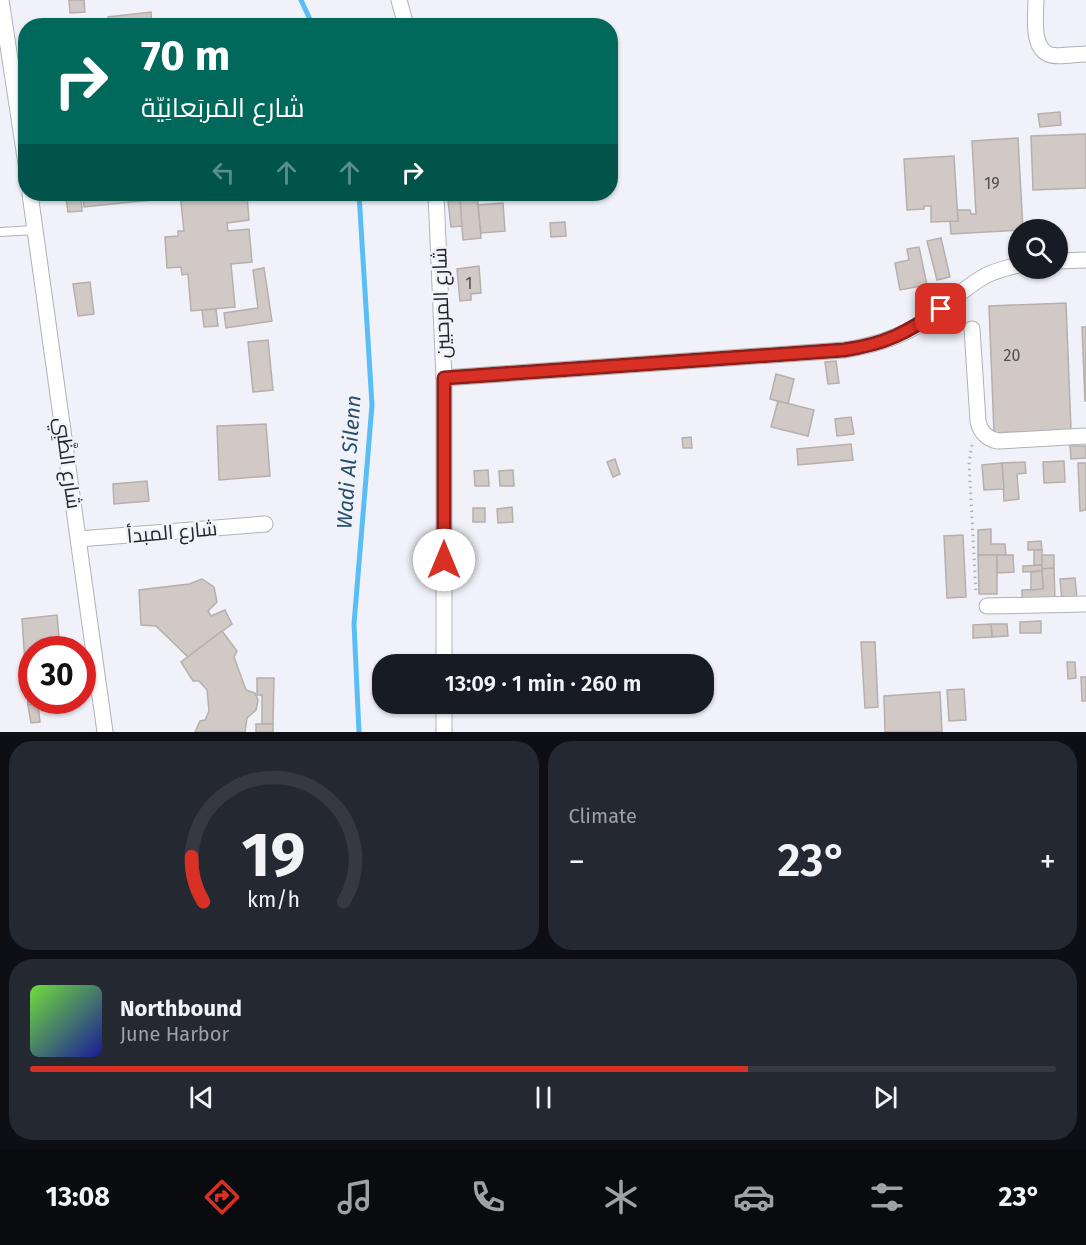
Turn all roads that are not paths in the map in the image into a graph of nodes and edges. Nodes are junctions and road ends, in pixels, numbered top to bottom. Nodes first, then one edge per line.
1 (1, 0) edge
2 (399, 0) edge
3 (1036, 0) edge
4 (404, 18) edge
5 (1086, 54) edge
6 (18, 112) edge
7 (31, 201) edge
8 (436, 201) edge
9 (35, 230) junction
10 (0, 232) edge
11 (1086, 260) edge
12 (1068, 261) edge
13 (1008, 268) edge
14 (972, 328) dead end
15 (444, 378) junction
16 (1086, 436) edge
17 (265, 524) dead end
18 (79, 539) junction
19 (1086, 603) edge
20 (987, 606) road end
21 (444, 654) edge
22 (444, 714) edge
23 (105, 732) edge
24 (444, 732) edge

1 - 6 street
2 - 4 street
3 - 5 street
7 - 9 street, شارع الظَّبِي
8 - 15 street, شارع المرحبين
9 - 10 lane
9 - 18 street, شارع الظَّبِي
11 - 12 street
13 - 15 street
14 - 16 street
15 - 21 street, شارع المرحبين
17 - 18 street, شارع المبدأ
18 - 23 street, شارع الظَّبِي
19 - 20 street
22 - 24 street

